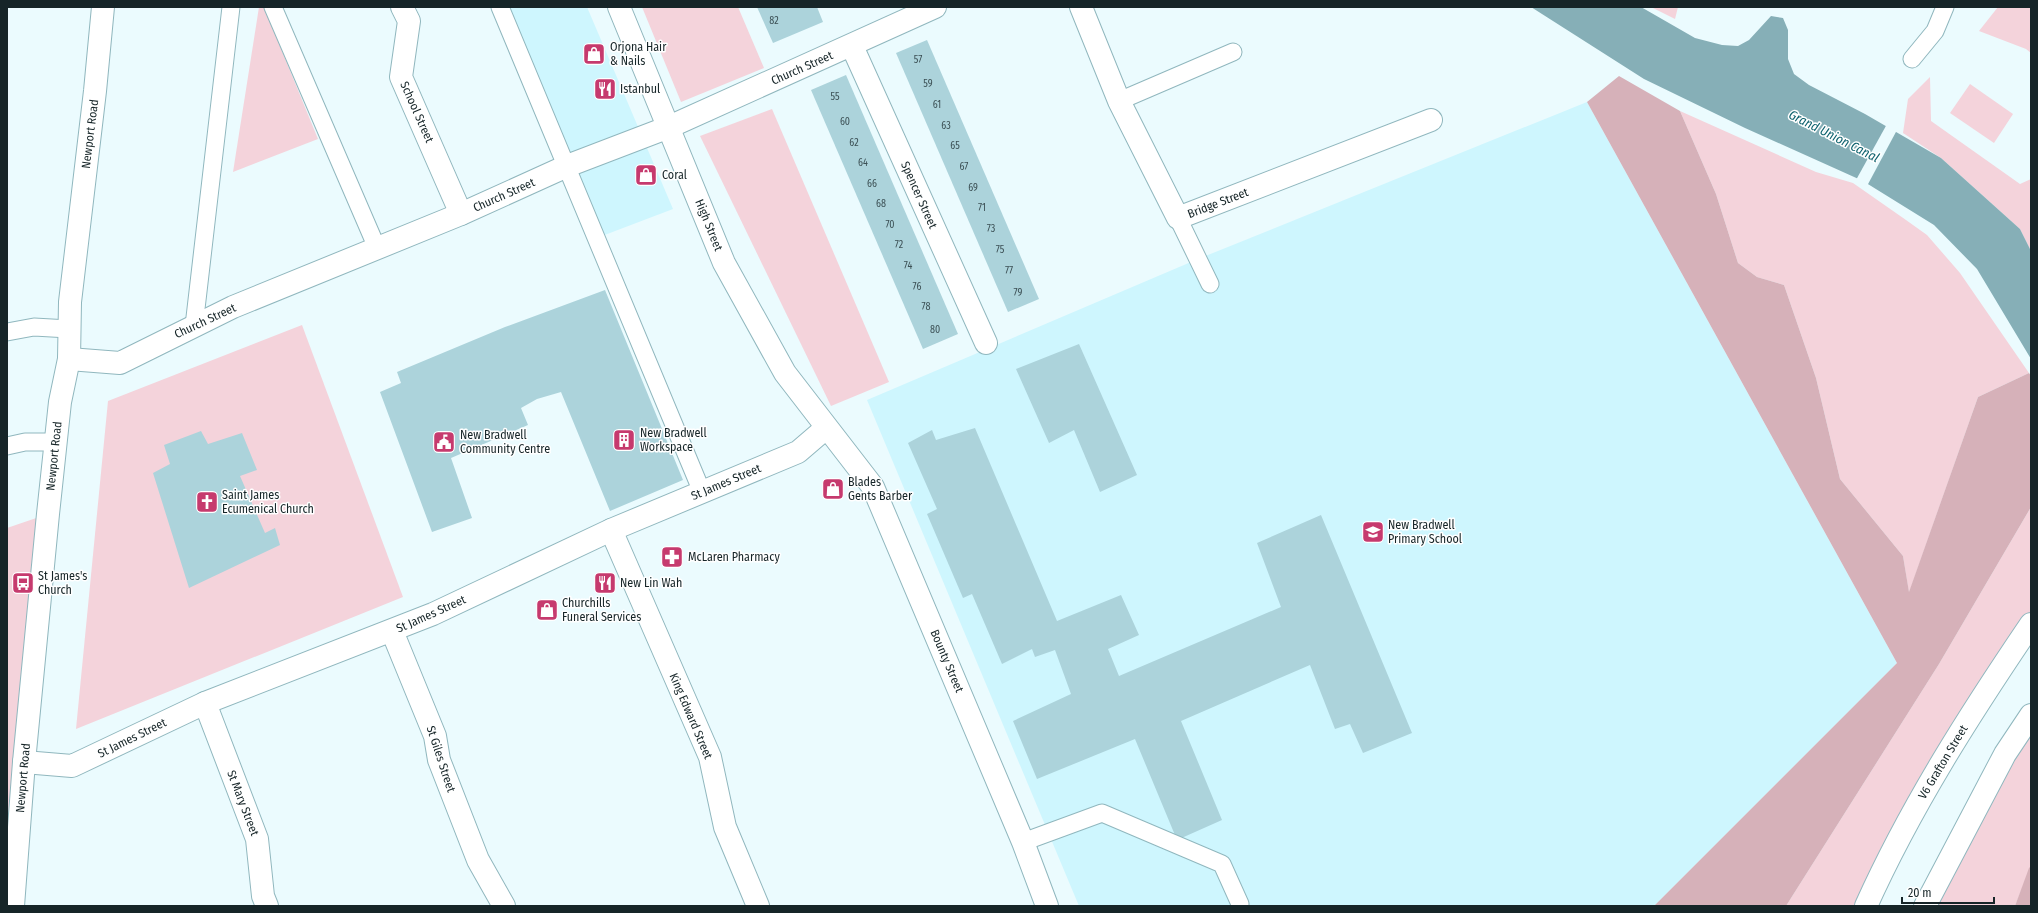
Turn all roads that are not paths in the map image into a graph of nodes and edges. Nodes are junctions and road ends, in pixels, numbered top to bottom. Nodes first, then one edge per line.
1 (103, 7) edge
2 (231, 7) edge
3 (272, 7) edge
4 (402, 7) edge
5 (500, 7) edge
6 (619, 7) edge
7 (935, 7) edge
8 (1080, 7) edge
9 (1945, 7) edge
10 (852, 46) junction
11 (1233, 52) dead end
12 (1912, 59) dead end
13 (1119, 101) junction
14 (1431, 120) dead end
15 (670, 127) junction
16 (567, 166) junction
17 (461, 214) junction
18 (1178, 218) junction
19 (377, 248) junction
20 (1210, 284) dead end
21 (194, 326) junction
22 (69, 329) junction
23 (7, 332) edge
24 (986, 343) dead end
25 (69, 359) junction
26 (826, 428) junction
27 (56, 442) junction
28 (7, 446) edge
29 (702, 492) junction
30 (611, 530) junction
31 (2031, 624) edge
32 (392, 631) junction
33 (205, 703) junction
34 (2031, 715) edge
35 (24, 762) junction
36 (1023, 842) junction
37 (1240, 904) dead end
38 (13, 906) edge
39 (267, 906) edge
40 (504, 906) edge
41 (758, 906) edge
42 (1047, 906) edge
43 (1866, 906) edge
44 (1925, 906) edge

1 - 22 street, Newport Road
2 - 21 lane
3 - 19 lane
4 - 17 street, School Street
5 - 16 lane
6 - 15 street, High Street
7 - 10 street, Church Street
8 - 13 street, Bridge Street
9 - 12 lane
10 - 15 street, Church Street
10 - 24 street, Spencer Street
11 - 13 lane
13 - 18 street, Bridge Street
14 - 18 street, Bridge Street
15 - 16 street, Church Street
15 - 26 street, High Street
16 - 17 street, Church Street
16 - 29 lane
17 - 19 street, Church Street
18 - 20 lane
19 - 21 street, Church Street
21 - 25 street, Church Street
22 - 23 lane
22 - 25 street, Newport Road
25 - 27 street, Newport Road
26 - 29 street, St James Street
26 - 36 street, Bounty Street
27 - 28 lane
27 - 35 street, Newport Road
29 - 30 street, St James Street
30 - 32 street, St James Street
30 - 41 street, King Edward Street
31 - 43 street, V6 Grafton Street
32 - 33 street, St James Street
32 - 40 street, St Giles Street
33 - 35 street, St James Street
33 - 39 street, St Mary Street
34 - 44 street
35 - 38 street, Newport Road
36 - 37 lane
36 - 42 street, Bounty Street

